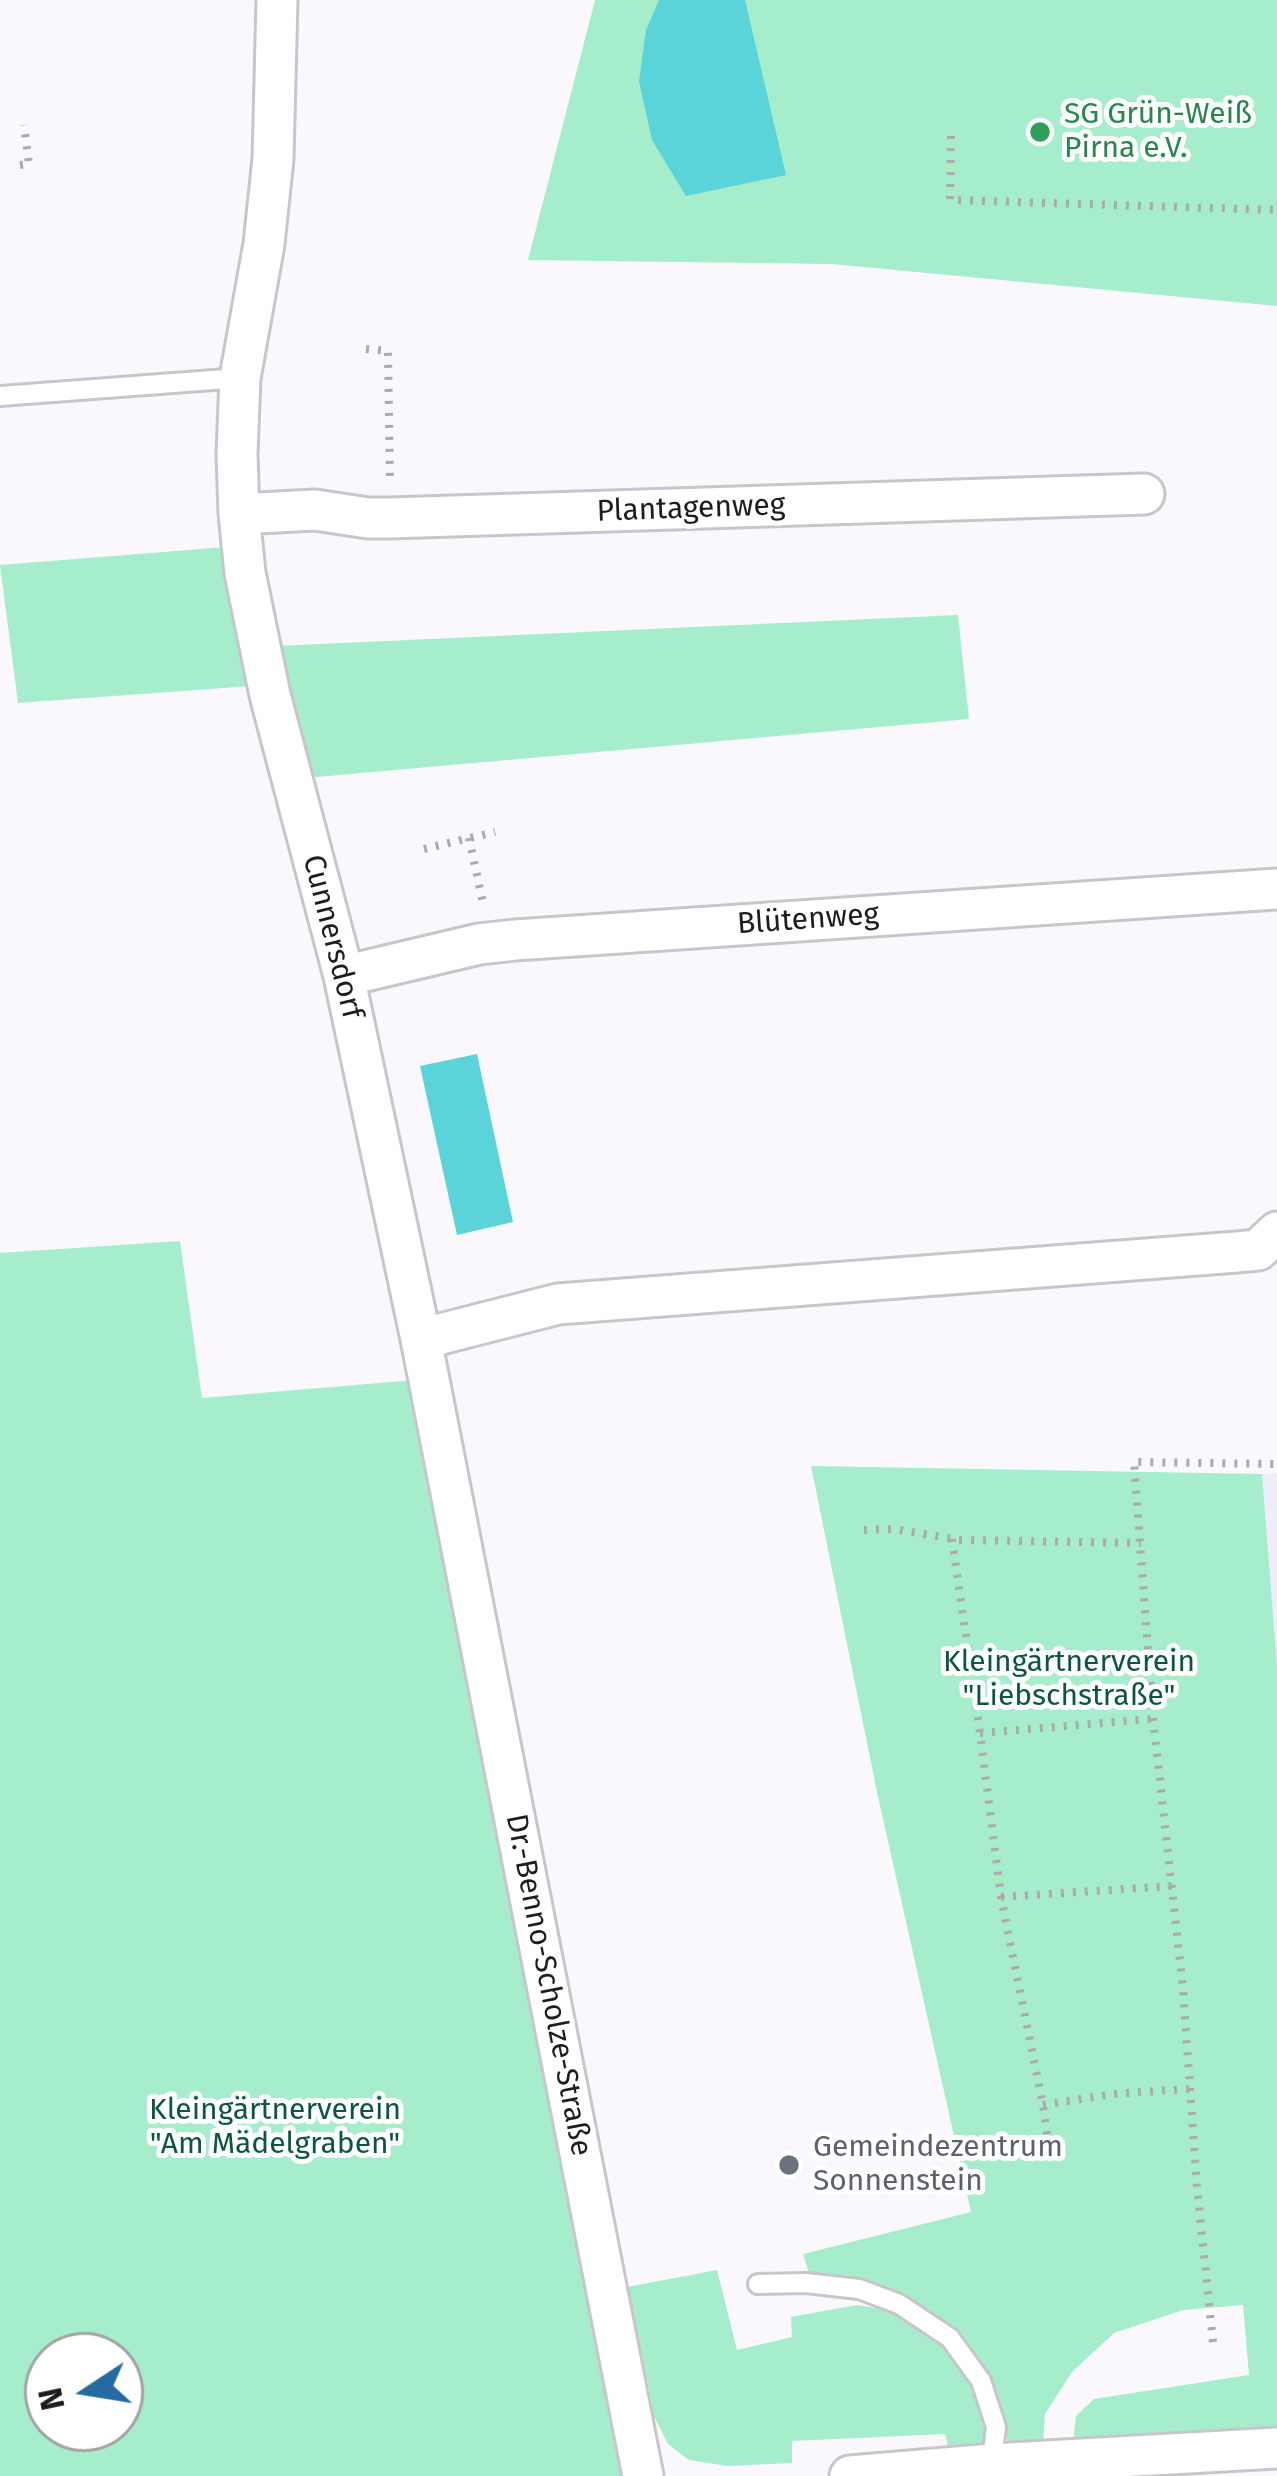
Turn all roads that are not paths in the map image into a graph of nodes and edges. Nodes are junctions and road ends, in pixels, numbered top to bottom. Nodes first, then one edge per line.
1 (277, 0) edge
2 (241, 378) junction
3 (0, 396) edge
4 (1144, 494) dead end
5 (238, 514) junction
6 (1277, 889) edge
7 (344, 976) junction
8 (1277, 1232) edge
9 (422, 1340) junction
10 (453, 1493) joint
11 (758, 2284) dead end
12 (1277, 2448) edge
13 (1157, 2466) edge
14 (991, 2470) edge
15 (643, 2476) edge
16 (850, 2476) edge

1 - 2 street, Cunnersdorf
2 - 3 lane
2 - 5 street, Cunnersdorf
4 - 5 street, Plantagenweg
5 - 7 street, Cunnersdorf
6 - 7 street, Blütenweg
7 - 9 street, Cunnersdorf
8 - 9 street
9 - 10 street, Cunnersdorf
10 - 15 street, Dr.-Benno-Scholze-Straße
11 - 14 lane
12 - 13 street
13 - 14 street
14 - 16 street

